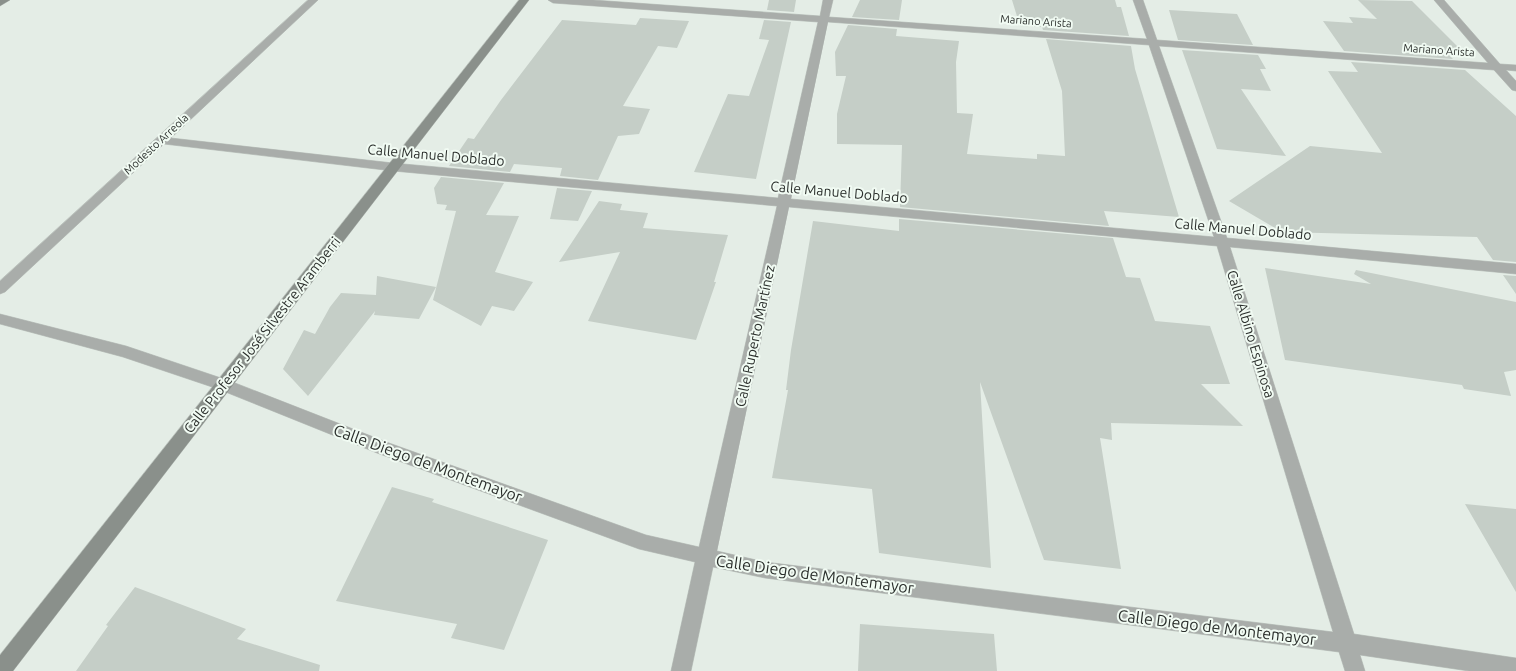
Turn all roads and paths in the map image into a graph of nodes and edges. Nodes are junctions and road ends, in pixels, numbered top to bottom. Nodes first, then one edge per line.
1 (5, 0) edge
2 (313, 0) edge
3 (524, 0) edge
4 (553, 0) edge
5 (828, 0) edge
6 (1138, 0) edge
7 (1439, 0) edge
8 (0, 3) edge
9 (823, 19) junction
10 (1152, 42) junction
11 (1499, 67) junction
12 (1516, 68) edge
13 (1516, 88) edge
14 (161, 140) junction
15 (393, 167) junction
16 (783, 202) junction
17 (1222, 242) junction
18 (1516, 269) edge
19 (0, 289) edge
20 (0, 319) edge
21 (224, 385) junction
22 (707, 558) junction
23 (1346, 643) junction
24 (1516, 668) edge
25 (0, 671) edge
26 (682, 671) edge
27 (1355, 671) edge

1 - 8 main road
2 - 14 street, Modesto Arreola
3 - 15 main road, Calle Profesor José Silvestre Aramberri
4 - 9 street, Mariano Arista
5 - 9 street, Calle Ruperto Martínez
6 - 10 street, Calle Albino Espinosa
7 - 11 street
9 - 10 street, Mariano Arista
9 - 16 street, Calle Ruperto Martínez
10 - 11 street, Mariano Arista
10 - 17 street, Calle Albino Espinosa
11 - 12 street, Mariano Arista
11 - 13 street
14 - 15 street, Calle Manuel Doblado
14 - 19 street, Modesto Arreola
15 - 16 street, Calle Manuel Doblado
15 - 21 main road, Calle Profesor José Silvestre Aramberri
16 - 17 street, Calle Manuel Doblado
16 - 22 street, Calle Ruperto Martínez
17 - 18 street, Calle Manuel Doblado
17 - 23 street, Calle Albino Espinosa
20 - 21 street, Calle Diego de Montemayor
21 - 22 street, Calle Diego de Montemayor
21 - 25 main road, Calle Profesor José Silvestre Aramberri
22 - 23 street, Calle Diego de Montemayor
22 - 26 street, Calle Ruperto Martínez
23 - 24 street, Calle Diego de Montemayor
23 - 27 street, Calle Albino Espinosa

